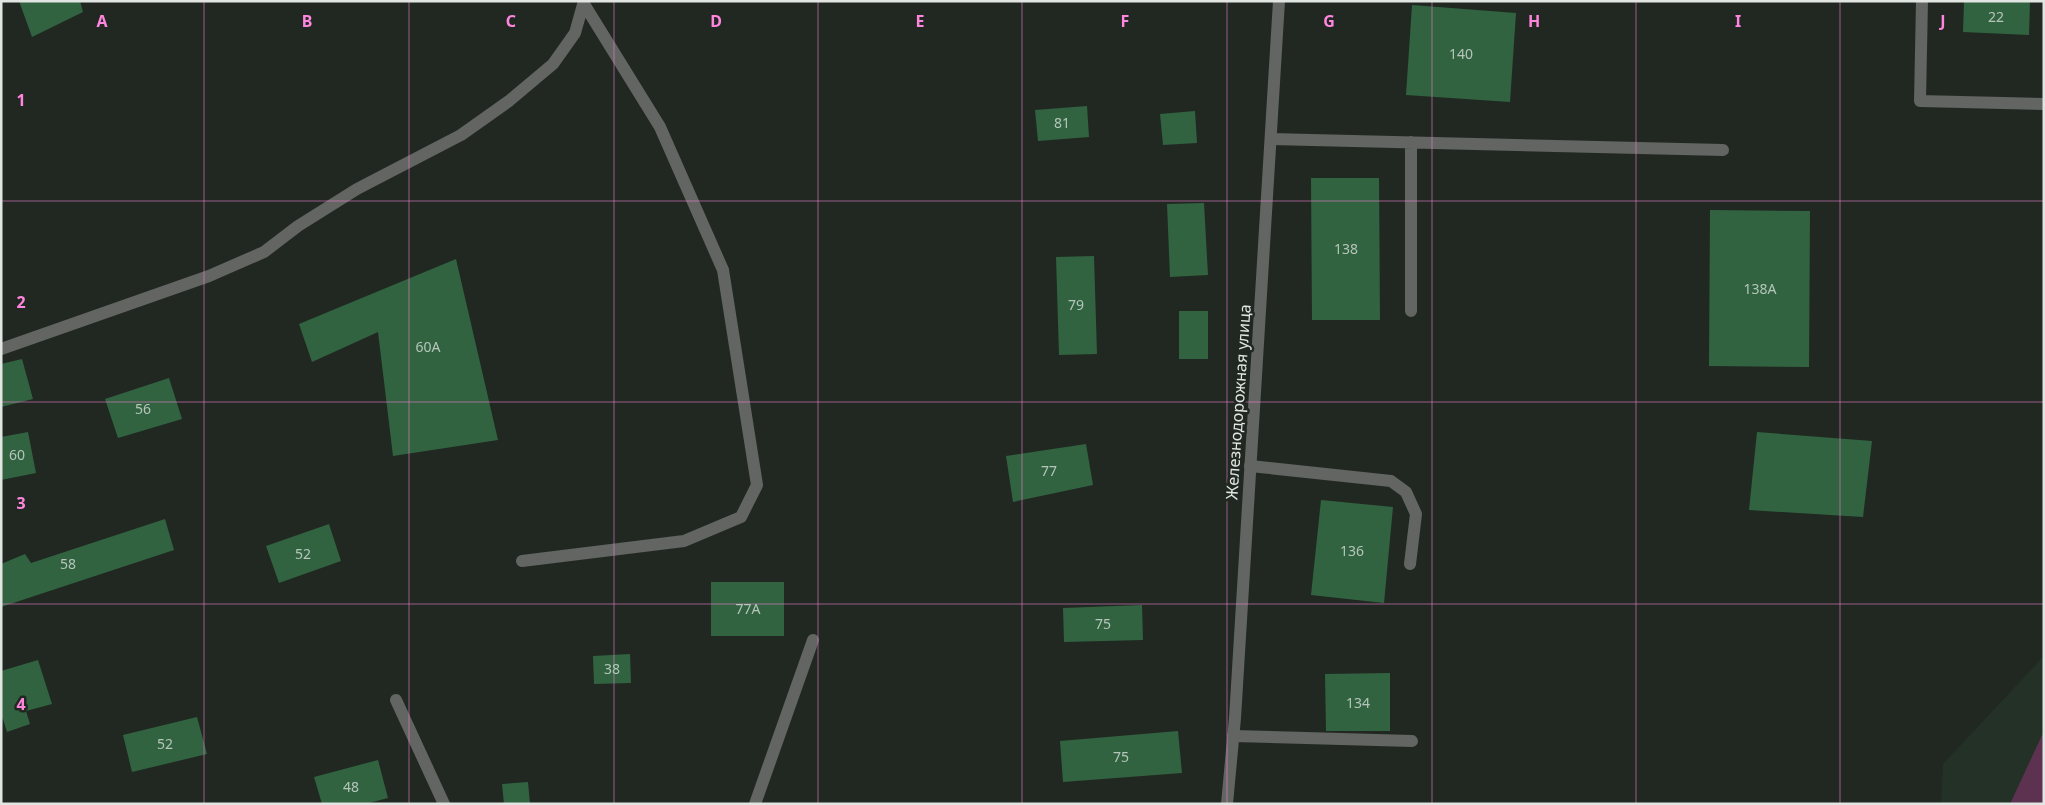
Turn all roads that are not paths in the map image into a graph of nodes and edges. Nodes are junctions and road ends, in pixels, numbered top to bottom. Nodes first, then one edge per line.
1 (1279, 1) edge
2 (1922, 1) edge
3 (584, 2) edge
4 (2044, 104) edge
5 (1271, 139) junction
6 (1411, 142) junction
7 (1723, 150) dead end
8 (1411, 311) dead end
9 (1, 349) edge
10 (1250, 466) junction
11 (522, 561) dead end
12 (1410, 564) dead end
13 (813, 640) dead end
14 (396, 700) dead end
15 (1233, 736) junction
16 (1412, 741) dead end
17 (444, 804) edge
18 (755, 804) edge
19 (1228, 804) edge

1 - 5 street, Железнодорожная улица
2 - 4 street
3 - 9 street
3 - 11 street
5 - 6 street
5 - 10 street, Железнодорожная улица
6 - 7 street
6 - 8 street
10 - 12 street
10 - 15 street, Железнодорожная улица
13 - 18 street
14 - 17 street
15 - 16 street
15 - 19 street, Железнодорожная улица

